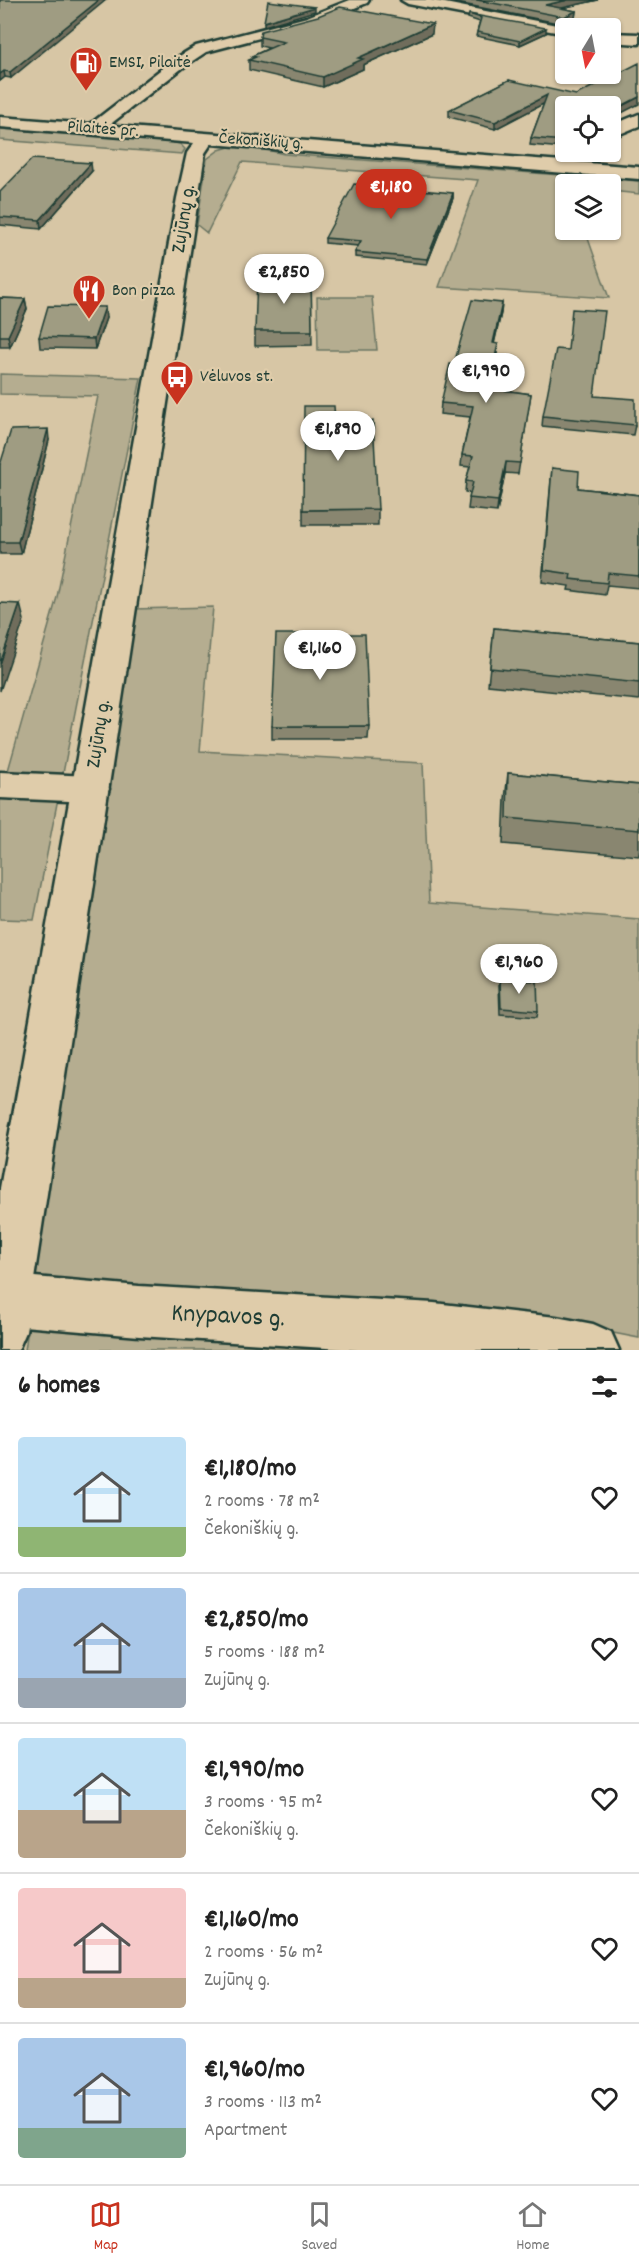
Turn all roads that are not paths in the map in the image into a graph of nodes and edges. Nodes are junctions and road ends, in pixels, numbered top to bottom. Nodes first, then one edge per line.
1 (362, 0) edge
2 (408, 0) edge
3 (555, 28) edge
4 (621, 38) edge
5 (639, 39) edge
6 (639, 119) edge
7 (0, 122) edge
8 (621, 128) edge
9 (93, 129) junction
10 (206, 138) junction
11 (639, 173) edge
12 (0, 785) edge
13 (91, 789) junction
14 (2, 1310) edge
15 (593, 1350) edge

1 - 9 main road
2 - 3 main road
4 - 5 main road
6 - 8 main road
7 - 9 main road, Pilaitės pr.
9 - 10 main road, Pilaitės pr.
10 - 11 main road, Čekoniškių g.
10 - 13 main road, Zujūnų g.
12 - 13 main road
13 - 14 main road, Zujūnų g.
14 - 15 main road, Knypavos g.

